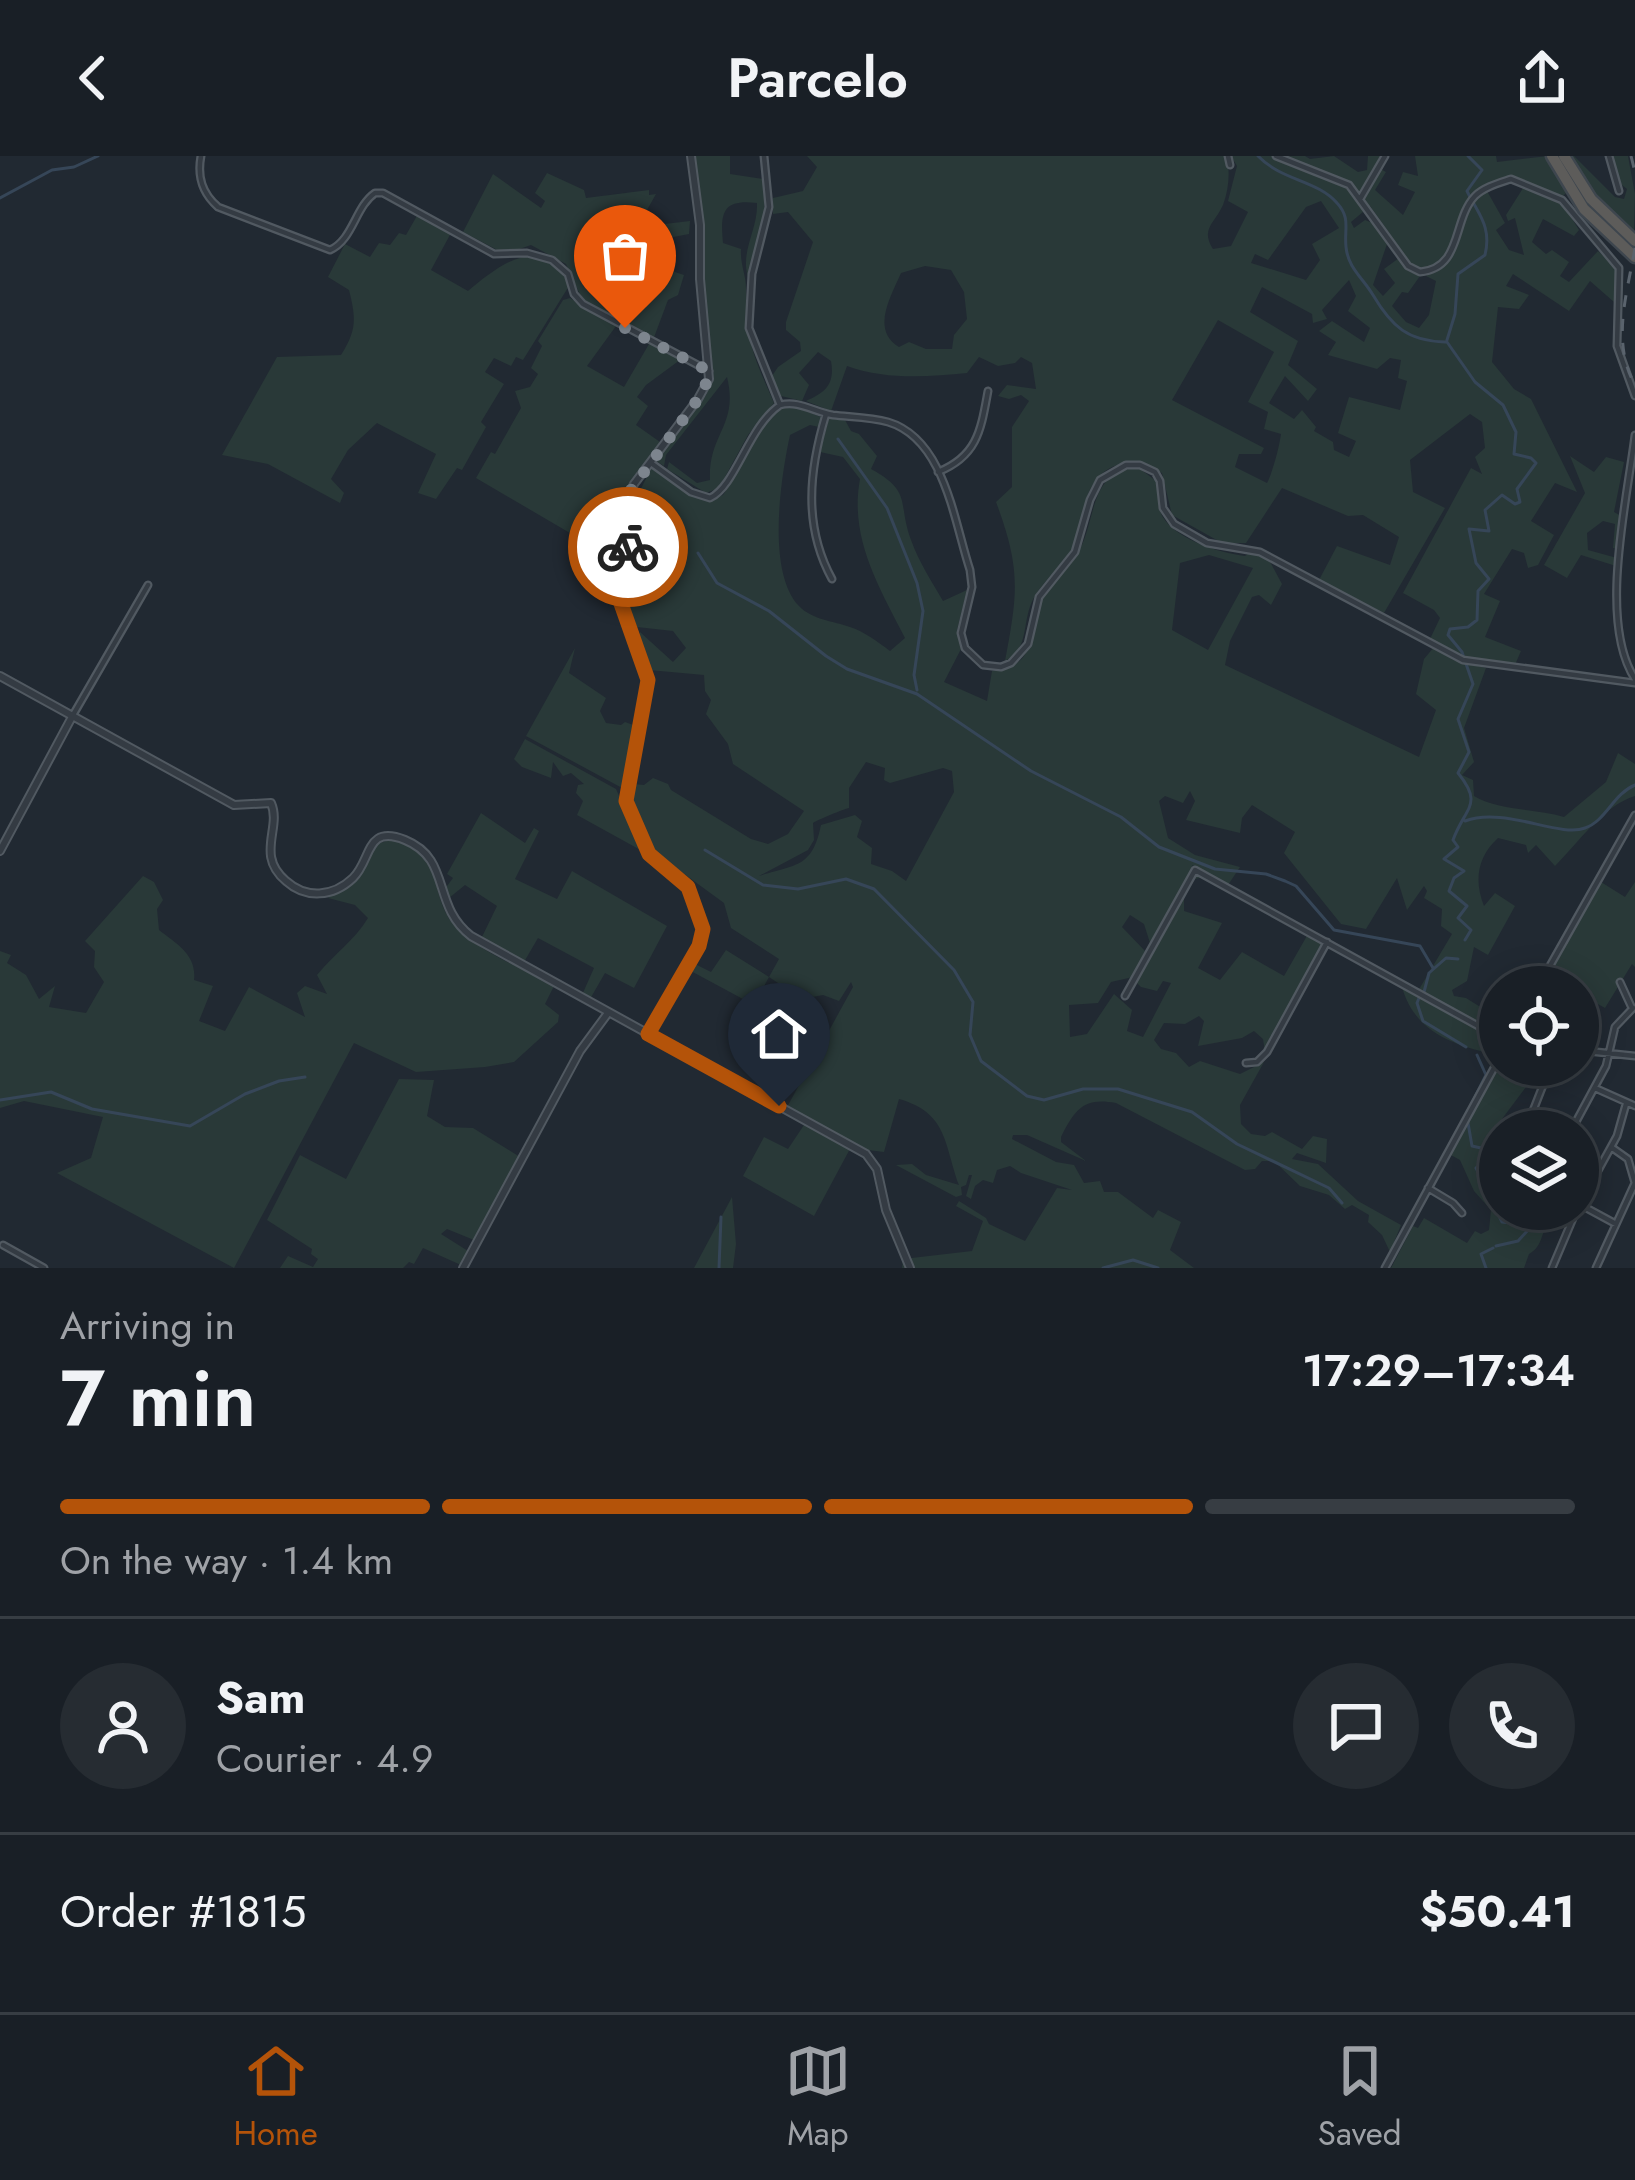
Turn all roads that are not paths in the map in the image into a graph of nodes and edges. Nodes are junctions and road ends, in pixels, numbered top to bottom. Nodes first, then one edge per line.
1 (201, 156) edge
2 (691, 156) edge
3 (764, 156) edge
4 (1228, 156) edge
5 (1276, 156) edge
6 (1385, 156) edge
7 (1552, 156) edge
8 (1564, 156) edge
9 (1609, 156) edge
10 (1231, 165) dead end
11 (1619, 190) dead end
12 (1360, 199) junction
13 (1589, 225) junction
14 (1635, 241) edge
15 (1635, 257) edge
16 (709, 371) junction
17 (988, 391) dead end
18 (1635, 396) edge
19 (780, 405) junction
20 (826, 414) junction
21 (1635, 435) edge
22 (650, 462) junction
23 (938, 472) junction
24 (832, 579) dead end
25 (148, 585) dead end
26 (0, 676) edge
27 (1635, 681) edge
28 (73, 715) junction
29 (1635, 815) edge
30 (0, 851) edge
31 (1327, 942) junction
32 (1550, 966) edge
33 (1620, 982) dead end
34 (1125, 996) dead end
35 (1634, 1009) edge
36 (608, 1013) junction
37 (1479, 1026) edge
38 (648, 1034) junction
39 (1599, 1052) edge
40 (1609, 1053) junction
41 (1635, 1056) edge
42 (1246, 1063) dead end
43 (1484, 1086) edge
44 (1595, 1088) junction
45 (1626, 1105) junction
46 (1635, 1106) edge
47 (1583, 1110) edge
48 (1611, 1147) junction
49 (1599, 1168) edge
50 (1635, 1183) edge
51 (1428, 1188) junction
52 (1462, 1213) dead end
53 (1599, 1216) edge
54 (1616, 1224) junction
55 (1568, 1230) edge
56 (3, 1245) dead end
57 (44, 1268) edge
58 (464, 1268) edge
59 (910, 1268) edge
60 (1385, 1268) edge
61 (1552, 1268) edge
62 (1596, 1268) edge

1 - 16 street
2 - 16 street
3 - 19 street
4 - 10 street
5 - 12 street
6 - 12 street
7 - 13 highway
8 - 14 highway
9 - 11 street
12 - 13 street
13 - 15 highway
13 - 18 street
16 - 22 street
17 - 23 street
19 - 20 street
19 - 22 street
20 - 23 street
20 - 24 street
21 - 27 street
22 - 38 street
23 - 27 street
25 - 28 street
26 - 28 street
28 - 30 street
28 - 36 street
29 - 32 street
31 - 34 street
31 - 37 street
31 - 42 street
33 - 35 street
35 - 40 street
36 - 38 street
36 - 58 street
38 - 59 street
39 - 40 street
40 - 41 street
40 - 44 street
43 - 51 street
44 - 45 street
44 - 47 street
45 - 46 street
45 - 48 street
48 - 49 street
48 - 50 street
50 - 54 street
51 - 52 street
51 - 60 street
53 - 54 street
54 - 62 street
55 - 61 street
56 - 57 street

